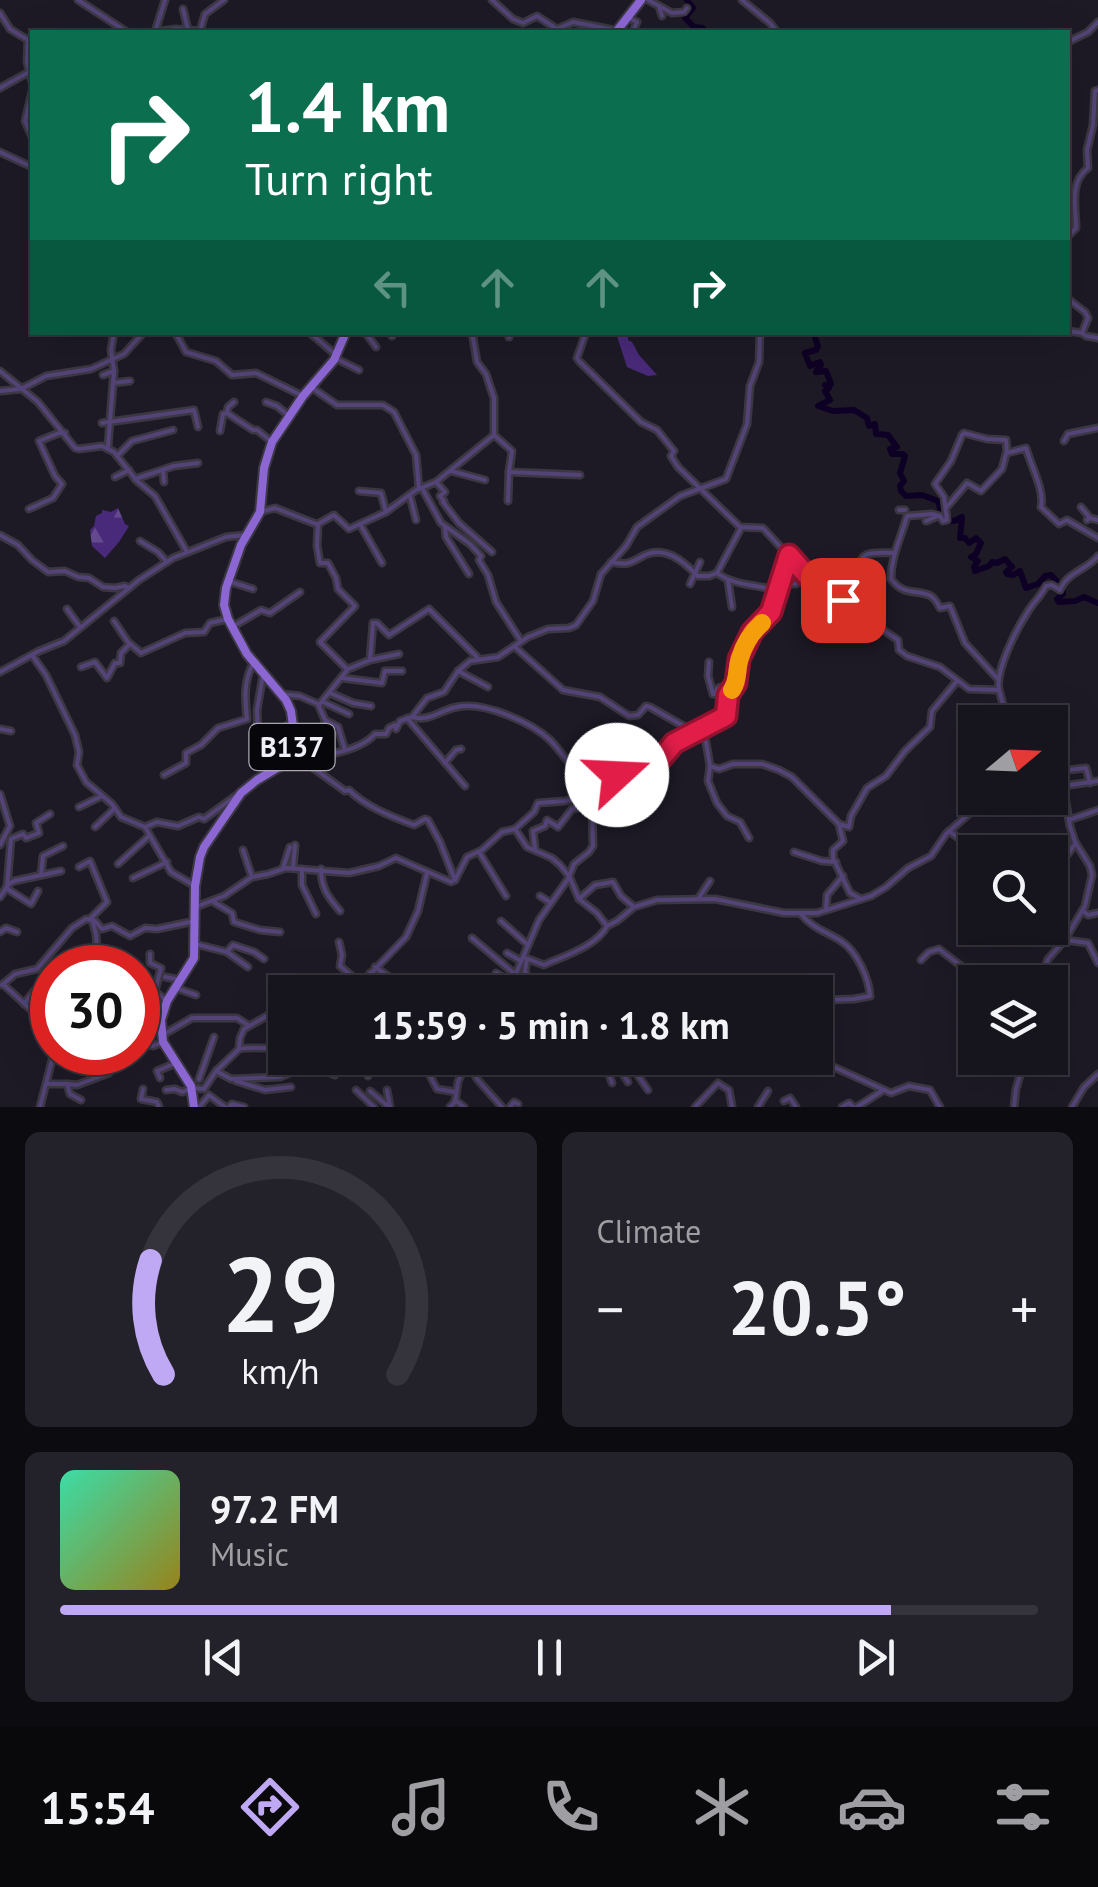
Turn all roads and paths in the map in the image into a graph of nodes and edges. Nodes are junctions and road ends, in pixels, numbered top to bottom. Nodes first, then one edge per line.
1 (78, 0) edge
2 (164, 0) edge
3 (224, 0) edge
4 (492, 0) edge
5 (644, 0) edge
6 (742, 0) edge
7 (659, 6) junction
8 (687, 8) dead end
9 (183, 9) dead end
10 (0, 13) edge
11 (662, 16) dead end
12 (627, 17) junction
13 (1098, 22) edge
14 (124, 30) edge
15 (155, 30) edge
16 (188, 30) edge
17 (201, 30) edge
18 (610, 30) edge
19 (620, 30) edge
20 (633, 30) edge
21 (775, 30) edge
22 (1070, 41) edge
23 (29, 72) junction
24 (30, 75) edge
25 (0, 88) edge
26 (1098, 90) edge
27 (30, 101) edge
28 (30, 132) edge
29 (0, 152) edge
30 (30, 166) edge
31 (1070, 234) edge
32 (1070, 300) edge
33 (1070, 331) edge
34 (1082, 332) junction
35 (113, 335) edge
36 (141, 335) edge
37 (177, 335) edge
38 (312, 335) edge
39 (345, 335) edge
40 (367, 335) edge
41 (472, 335) edge
42 (585, 335) edge
43 (760, 335) edge
44 (1098, 338) edge
45 (376, 347) dead end
46 (336, 356) junction
47 (112, 360) junction
48 (359, 370) dead end
49 (0, 371) edge
50 (114, 372) junction
51 (103, 375) dead end
52 (130, 381) dead end
53 (114, 383) junction
54 (311, 387) junction
55 (21, 388) junction
56 (0, 392) edge
57 (303, 396) junction
58 (234, 402) dead end
59 (266, 402) dead end
60 (228, 413) junction
61 (634, 413) junction
62 (645, 415) dead end
63 (289, 416) junction
64 (102, 423) dead end
65 (111, 423) junction
66 (198, 426) dead end
67 (1098, 428) edge
68 (174, 430) dead end
69 (220, 431) dead end
70 (65, 433) junction
71 (494, 435) junction
72 (1064, 441) dead end
73 (272, 442) junction
74 (108, 448) junction
75 (1007, 453) junction
76 (117, 456) junction
77 (198, 462) dead end
78 (129, 470) junction
79 (163, 470) junction
80 (451, 471) junction
81 (509, 471) junction
82 (580, 475) dead end
83 (115, 477) dead end
84 (135, 478) junction
85 (164, 482) dead end
86 (436, 482) junction
87 (483, 482) dead end
88 (421, 488) junction
89 (700, 489) junction
90 (359, 491) dead end
91 (410, 496) junction
92 (508, 501) dead end
93 (1080, 507) dead end
94 (946, 508) junction
95 (30, 509) dead end
96 (903, 509) dead end
97 (260, 512) junction
98 (386, 512) junction
99 (906, 517) junction
100 (416, 520) dead end
101 (1098, 520) edge
102 (318, 524) junction
103 (360, 524) junction
104 (445, 527) junction
105 (741, 528) junction
106 (0, 535) edge
107 (246, 535) junction
108 (1098, 538) edge
109 (140, 541) dead end
110 (187, 552) junction
111 (894, 553) junction
112 (789, 555) junction
113 (1098, 556) edge
114 (484, 557) dead end
115 (167, 562) junction
116 (611, 562) junction
117 (700, 562) dead end
118 (382, 564) dead end
119 (783, 569) junction
120 (469, 574) dead end
121 (696, 574) junction
122 (717, 574) junction
123 (228, 581) junction
124 (731, 582) junction
125 (780, 582) junction
126 (690, 584) dead end
127 (834, 587) junction
128 (129, 588) junction
129 (252, 589) dead end
130 (778, 591) junction
131 (300, 592) dead end
132 (732, 607) dead end
133 (67, 609) dead end
134 (114, 621) dead end
135 (230, 623) junction
136 (80, 626) junction
137 (521, 641) junction
138 (130, 644) junction
139 (514, 646) junction
140 (399, 654) dead end
141 (32, 655) junction
142 (480, 659) junction
143 (370, 660) junction
144 (254, 662) junction
145 (709, 662) dead end
146 (80, 668) dead end
147 (347, 670) junction
148 (458, 671) junction
149 (0, 672) edge
150 (402, 672) dead end
151 (264, 675) junction
152 (342, 678) junction
153 (997, 678) junction
154 (957, 681) junction
155 (488, 687) dead end
156 (999, 690) junction
157 (730, 692) junction
158 (330, 693) junction
159 (282, 694) junction
160 (321, 704) junction
161 (1003, 705) edge
162 (371, 706) dead end
163 (349, 714) dead end
164 (410, 718) junction
165 (293, 721) junction
166 (326, 722) junction
167 (0, 729) edge
168 (695, 731) junction
169 (10, 732) dead end
170 (461, 749) dead end
171 (345, 750) junction
172 (294, 756) junction
173 (445, 763) junction
174 (710, 766) junction
175 (1068, 770) edge
176 (164, 775) dead end
177 (1098, 782) edge
178 (1090, 783) junction
179 (1068, 785) edge
180 (465, 786) dead end
181 (589, 793) junction
182 (0, 794) edge
183 (102, 796) junction
184 (240, 796) junction
185 (579, 796) junction
186 (592, 805) junction
187 (79, 806) dead end
188 (115, 808) junction
189 (1098, 810) edge
190 (50, 814) dead end
191 (968, 815) edge
192 (1067, 815) edge
193 (1068, 820) junction
194 (839, 824) junction
195 (95, 827) dead end
196 (145, 827) junction
197 (515, 828) junction
198 (949, 832) junction
199 (149, 836) junction
200 (749, 838) dead end
201 (958, 838) edge
202 (1076, 843) junction
203 (0, 844) edge
204 (63, 846) dead end
205 (11, 849) junction
206 (243, 850) dead end
207 (536, 850) junction
208 (479, 852) junction
209 (794, 852) dead end
210 (2, 854) dead end
211 (1068, 854) edge
212 (167, 862) junction
213 (836, 862) junction
214 (118, 864) dead end
215 (79, 867) dead end
216 (283, 868) junction
217 (293, 868) junction
218 (302, 869) junction
219 (321, 870) junction
220 (1091, 870) junction
221 (61, 871) dead end
222 (428, 873) junction
223 (1098, 874) edge
224 (41, 876) junction
225 (569, 876) junction
226 (843, 876) junction
227 (252, 877) junction
228 (133, 878) dead end
229 (455, 880) junction
230 (710, 881) dead end
231 (196, 886) junction
232 (6, 888) junction
233 (38, 892) dead end
234 (506, 896) dead end
235 (540, 896) dead end
236 (0, 898) edge
237 (579, 899) junction
238 (698, 899) junction
239 (861, 899) junction
240 (212, 901) junction
241 (551, 903) junction
242 (195, 907) junction
243 (634, 907) junction
244 (826, 910) junction
245 (340, 911) dead end
246 (1082, 911) junction
247 (1096, 913) edge
248 (316, 914) dead end
249 (802, 914) junction
250 (91, 919) junction
251 (195, 921) junction
252 (501, 921) dead end
253 (1098, 921) edge
254 (607, 926) junction
255 (0, 932) edge
256 (17, 932) dead end
257 (280, 932) dead end
258 (1068, 934) edge
259 (472, 938) dead end
260 (1068, 940) edge
261 (339, 942) dead end
262 (196, 944) junction
263 (97, 945) edge
264 (528, 945) junction
265 (226, 952) junction
266 (507, 954) dead end
267 (264, 959) dead end
268 (524, 959) junction
269 (921, 960) dead end
270 (1098, 963) edge
271 (959, 965) edge
272 (248, 967) dead end
273 (376, 967) junction
274 (496, 972) dead end
275 (370, 973) edge
276 (350, 975) edge
277 (386, 975) edge
278 (500, 975) edge
279 (516, 975) joint
280 (526, 975) edge
281 (165, 977) dead end
282 (179, 984) junction
283 (1, 985) edge
284 (196, 995) dead end
285 (30, 996) edge
286 (160, 996) edge
287 (833, 1000) edge
288 (167, 1001) junction
289 (24, 1004) junction
290 (30, 1009) edge
291 (268, 1015) edge
292 (248, 1026) junction
293 (214, 1037) dead end
294 (162, 1039) junction
295 (268, 1048) edge
296 (239, 1049) junction
297 (176, 1063) junction
298 (833, 1067) edge
299 (216, 1071) junction
300 (1098, 1074) edge
301 (48, 1075) edge
302 (104, 1075) edge
303 (285, 1075) edge
304 (430, 1075) edge
305 (462, 1075) edge
306 (475, 1075) edge
307 (609, 1075) edge
308 (624, 1075) edge
309 (638, 1075) edge
310 (1020, 1075) edge
311 (185, 1076) junction
312 (160, 1078) dead end
313 (232, 1079) junction
314 (199, 1080) junction
315 (208, 1081) junction
316 (628, 1082) dead end
317 (612, 1083) dead end
318 (46, 1084) junction
319 (68, 1084) junction
320 (192, 1088) junction
321 (290, 1088) dead end
322 (143, 1089) dead end
323 (166, 1090) dead end
324 (356, 1090) dead end
325 (387, 1090) dead end
326 (648, 1090) dead end
327 (768, 1090) dead end
328 (884, 1090) junction
329 (370, 1091) dead end
330 (456, 1092) junction
331 (81, 1100) dead end
332 (455, 1100) junction
333 (784, 1101) dead end
334 (140, 1102) edge
335 (518, 1104) dead end
336 (40, 1107) edge
337 (159, 1107) edge
338 (197, 1107) edge
339 (227, 1107) edge
340 (242, 1107) edge
341 (374, 1107) edge
342 (390, 1107) edge
343 (450, 1107) edge
344 (464, 1107) edge
345 (502, 1107) edge
346 (510, 1107) edge
347 (695, 1107) edge
348 (732, 1107) edge
349 (758, 1107) edge
350 (796, 1107) edge
351 (842, 1107) edge
352 (855, 1107) edge
353 (940, 1107) edge
354 (1014, 1107) edge
355 (1072, 1107) edge

1 - 14 street
2 - 15 street
3 - 17 street
4 - 18 street
5 - 7 street
5 - 12 main road
6 - 21 street
7 - 8 street
7 - 11 street
9 - 16 street
10 - 23 street
12 - 19 main road
12 - 20 street
13 - 22 street
23 - 24 street
23 - 25 street
26 - 31 street
27 - 28 street
29 - 30 street
32 - 34 street
33 - 34 street
34 - 44 street
35 - 47 street
36 - 47 street
37 - 57 street
38 - 46 street
39 - 46 main road
40 - 45 street
41 - 71 street
42 - 61 street
43 - 89 street
46 - 48 street
46 - 54 main road
47 - 50 street
47 - 55 street
49 - 55 street
50 - 51 street
50 - 53 street
52 - 53 street
53 - 65 street
54 - 57 main road
54 - 88 street
55 - 56 street
55 - 70 street
57 - 63 main road
58 - 60 street
59 - 63 street
60 - 69 street
60 - 73 street
61 - 62 street
61 - 89 street
63 - 73 main road
64 - 65 street
65 - 66 street
65 - 74 street
67 - 72 street
68 - 76 street
70 - 74 street
70 - 95 street
71 - 80 street
71 - 81 street
73 - 97 main road
74 - 76 street
75 - 94 street
75 - 94 street
75 - 108 street
76 - 78 street
77 - 79 street
78 - 83 street
78 - 84 street
79 - 84 street
79 - 85 street
80 - 86 street
80 - 87 street
81 - 82 street
81 - 92 street
84 - 110 street
86 - 88 street
86 - 114 street
88 - 91 street
88 - 104 street
89 - 105 street
89 - 116 street
90 - 98 street
91 - 98 street
91 - 100 street
93 - 101 street
94 - 99 street
96 - 99 street
97 - 102 street
97 - 107 main road
98 - 103 street
99 - 111 street
102 - 103 street
102 - 147 street
103 - 118 street
104 - 120 street
104 - 137 street
105 - 112 street
105 - 122 street
106 - 128 street
107 - 110 street
107 - 123 main road
109 - 115 street
110 - 115 street
111 - 127 street
111 - 153 street
112 - 119 street
112 - 127 street
113 - 153 street
115 - 128 street
116 - 121 street
116 - 137 street
117 - 121 street
119 - 125 street
119 - 125 street
121 - 122 street
121 - 126 street
122 - 124 street
123 - 129 street
123 - 135 main road
124 - 130 street
124 - 132 street
125 - 130 street
127 - 154 street
128 - 136 street
130 - 157 street
131 - 135 street
133 - 136 street
134 - 138 street
135 - 138 street
135 - 144 main road, B137
136 - 141 street
137 - 139 street
138 - 146 street
139 - 142 street
139 - 168 street
140 - 143 street
141 - 149 street
141 - 183 street
142 - 143 street
142 - 148 street
143 - 147 street
144 - 151 main road, B137
144 - 176 street
145 - 157 street
147 - 152 street
148 - 155 street
148 - 164 street
150 - 152 street
151 - 159 main road, B137
151 - 165 street
152 - 158 street
153 - 156 street
154 - 156 street
154 - 194 street
156 - 161 street
157 - 168 street
158 - 160 street
158 - 162 street
159 - 160 street
159 - 165 main road, B137
160 - 163 street
160 - 166 street
164 - 171 street
164 - 173 street
164 - 185 street
165 - 172 main road, B137
166 - 171 street
166 - 172 street
167 - 169 street
168 - 174 street
168 - 181 street
170 - 173 street
171 - 172 street
172 - 184 main road, B137
172 - 229 street
173 - 180 street
174 - 194 street
174 - 200 street
175 - 178 street
177 - 178 street
178 - 179 street
181 - 185 street
181 - 186 street
182 - 203 street
183 - 187 street
183 - 188 street
184 - 196 street
184 - 231 main road, B137
185 - 197 street
186 - 207 street
186 - 225 street
188 - 195 street
188 - 196 street
189 - 193 street
190 - 205 street
191 - 198 street
192 - 193 street
193 - 202 street
194 - 213 street
196 - 199 street
197 - 207 street
197 - 208 street
198 - 201 street
198 - 239 street
199 - 212 street
199 - 214 street
202 - 211 street
202 - 220 street
204 - 224 street
205 - 210 street
205 - 232 street
206 - 227 street
207 - 225 street
208 - 229 street
208 - 234 street
209 - 213 street
212 - 228 street
212 - 231 street
213 - 226 street
215 - 250 street
216 - 217 street
216 - 217 street
216 - 227 street
217 - 218 street
218 - 219 street
218 - 248 street
219 - 222 street
219 - 245 street
220 - 223 street
220 - 246 street
221 - 224 street
222 - 229 street
222 - 273 street
224 - 232 street
225 - 237 street
225 - 241 street
226 - 239 street
226 - 244 street
227 - 240 street
230 - 238 street
231 - 242 main road, B137
232 - 233 street
232 - 236 street
235 - 241 street
237 - 243 street
237 - 254 street
238 - 243 street
238 - 249 street
239 - 244 street
240 - 242 street
240 - 257 street
241 - 264 street
242 - 251 main road, B137
243 - 254 street
244 - 249 street
246 - 247 street
246 - 258 street
247 - 253 street
249 - 287 street
250 - 251 street
250 - 263 street
250 - 283 street
251 - 262 main road, B137
252 - 264 street
254 - 268 street
255 - 256 street
259 - 279 street
260 - 270 street
261 - 276 street
262 - 265 street
262 - 282 main road, B137
264 - 268 street
265 - 267 street
265 - 272 street
266 - 268 street
268 - 279 street
268 - 280 street
269 - 271 street
273 - 275 street
273 - 277 street
274 - 278 street
281 - 282 street
282 - 284 street
282 - 288 main road, B137
283 - 289 street
285 - 289 street
286 - 288 street
288 - 294 main road, B137
289 - 290 street
291 - 292 street
292 - 294 street
292 - 296 street
293 - 314 street
294 - 297 main road
295 - 296 street
296 - 299 street
297 - 311 main road
297 - 312 street
298 - 328 street
299 - 313 street
299 - 315 street
300 - 355 street
301 - 318 street
302 - 319 street
303 - 313 street
304 - 330 street
305 - 330 street
306 - 345 street
307 - 317 street
308 - 316 street
309 - 326 street
310 - 354 street
311 - 314 street
311 - 320 main road
313 - 321 street
314 - 315 street
315 - 320 street
318 - 319 street
318 - 336 street
319 - 331 street
320 - 323 street
320 - 338 main road
322 - 334 street
324 - 341 street
325 - 342 street
327 - 349 street
328 - 352 street
328 - 353 street
329 - 342 street
330 - 332 street
332 - 343 street
332 - 344 street
333 - 350 street
334 - 337 street
335 - 346 street
338 - 339 street
339 - 340 street
347 - 348 street
351 - 352 street

